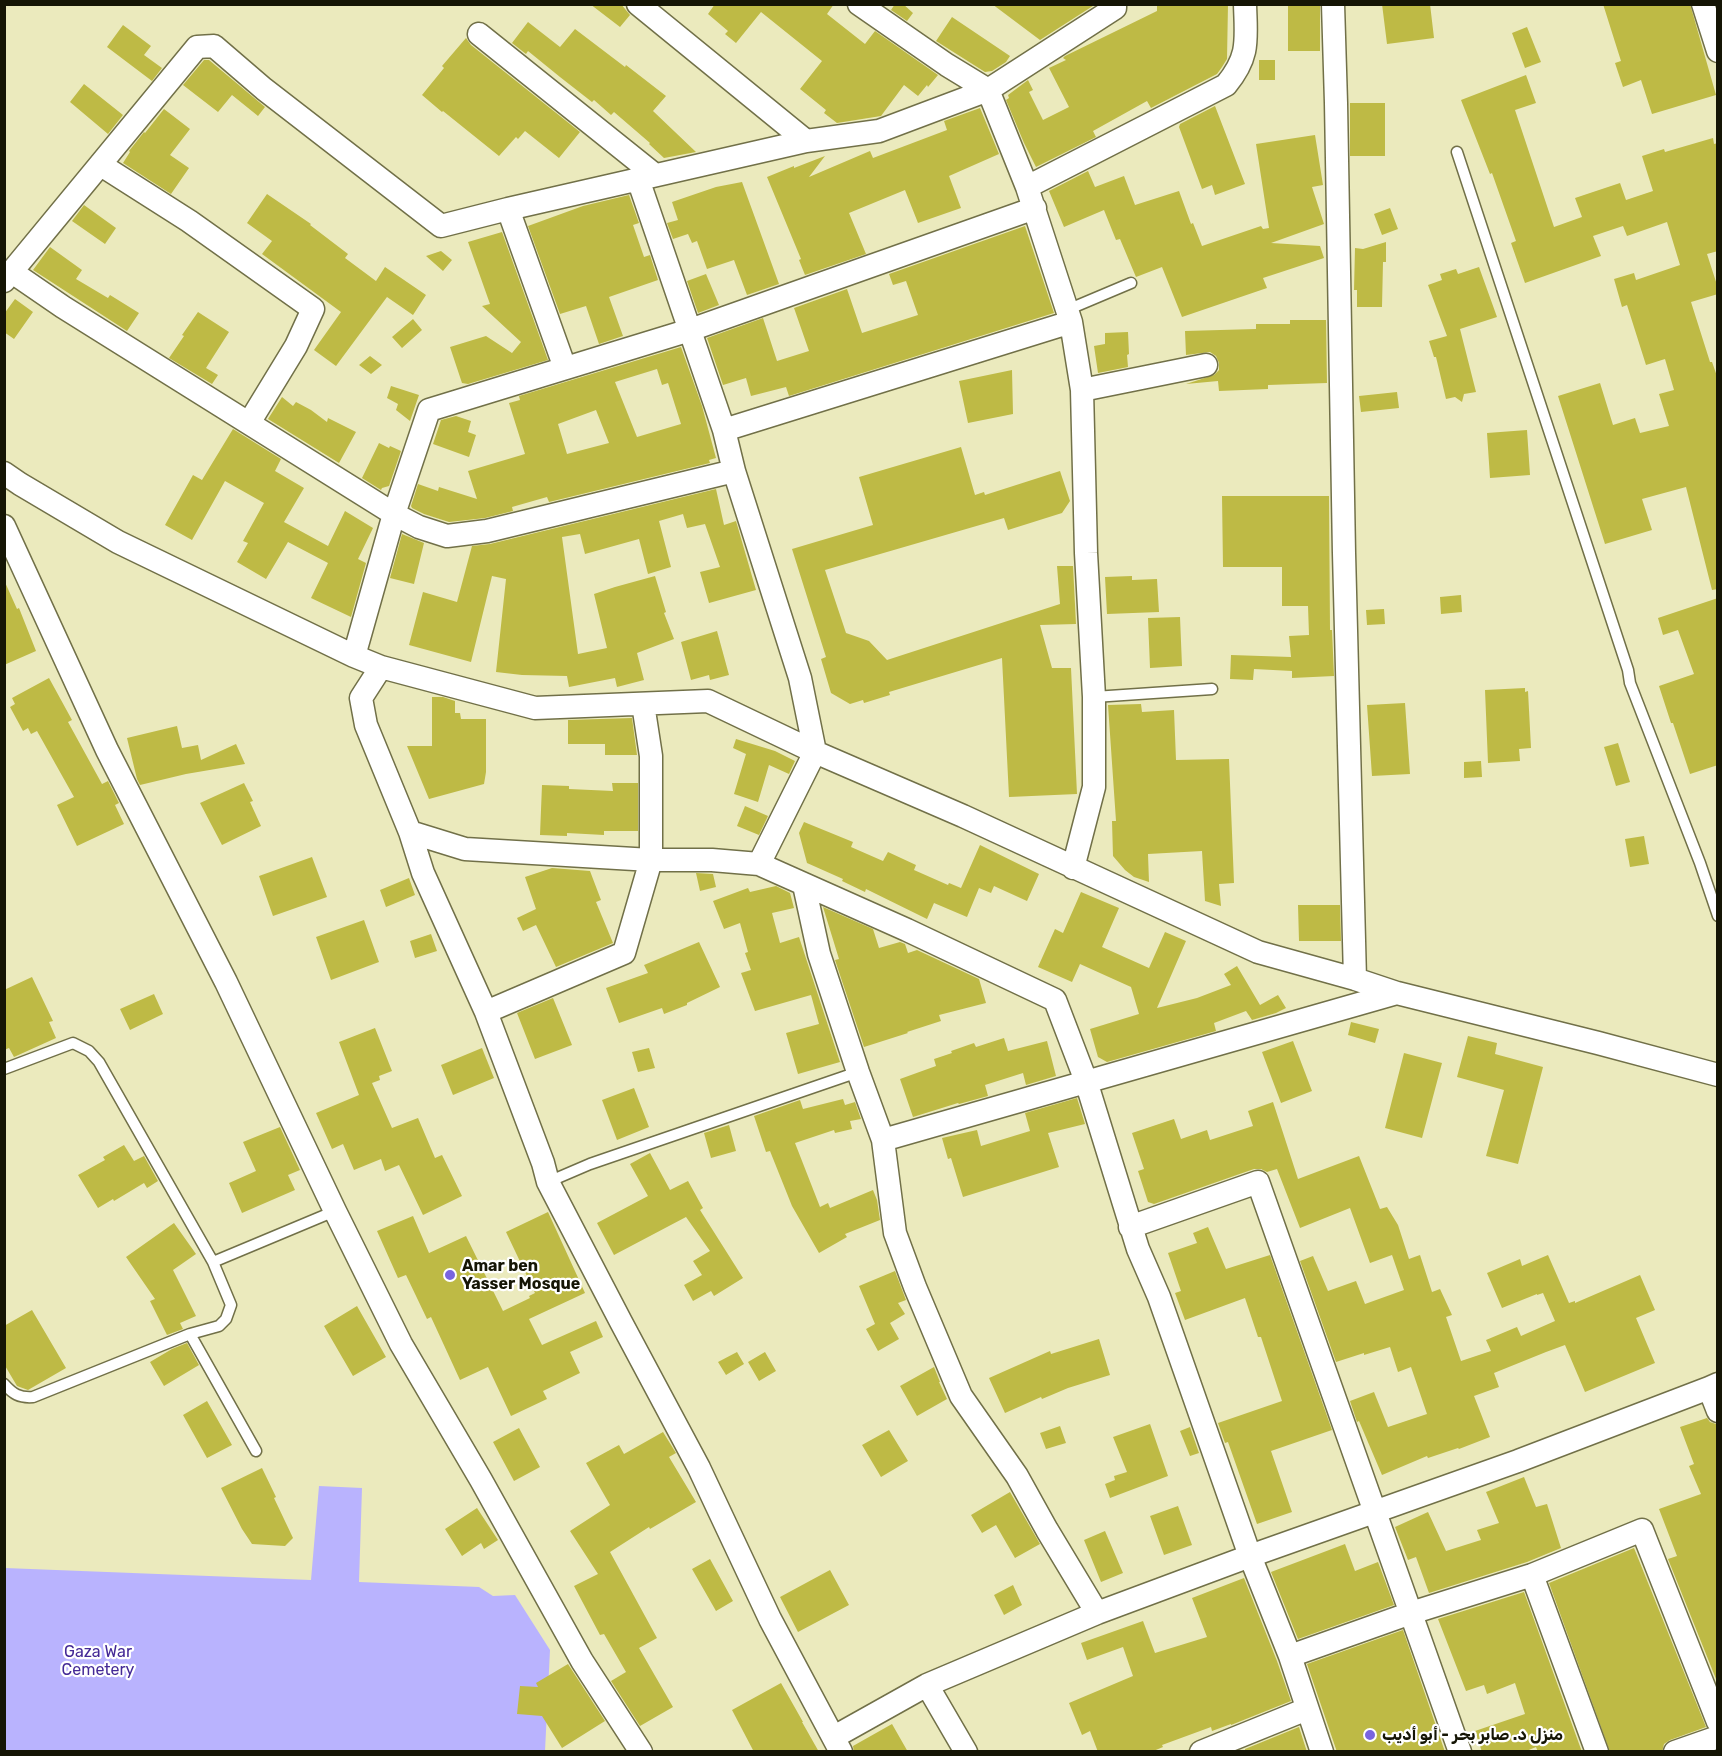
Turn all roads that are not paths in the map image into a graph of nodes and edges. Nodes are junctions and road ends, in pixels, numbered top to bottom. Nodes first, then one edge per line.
1 (638, 4) edge
2 (859, 4) edge
3 (1245, 4) edge
4 (1333, 4) edge
5 (1703, 4) edge
6 (1114, 6) edge
7 (479, 34) dead end
8 (1718, 51) edge
9 (988, 90) junction
10 (806, 141) junction
11 (1456, 152) dead end
12 (101, 165) junction
13 (646, 177) junction
14 (1031, 198) junction
15 (508, 208) junction
16 (8, 276) edge
17 (1131, 283) dead end
18 (1069, 316) junction
19 (690, 330) junction
20 (1206, 365) dead end
21 (565, 368) junction
22 (1082, 390) junction
23 (249, 423) junction
24 (724, 430) junction
25 (734, 471) junction
26 (10, 485) edge
27 (394, 514) junction
28 (4, 526) edge
29 (354, 656) junction
30 (381, 667) junction
31 (1212, 689) dead end
32 (1094, 697) junction
33 (643, 704) junction
34 (815, 752) junction
35 (410, 832) junction
36 (651, 860) junction
37 (759, 864) junction
38 (1073, 868) junction
39 (804, 885) junction
40 (1718, 916) edge
41 (1355, 979) junction
42 (1397, 993) junction
43 (486, 1012) junction
44 (4, 1069) edge
45 (858, 1072) junction
46 (1718, 1075) edge
47 (1086, 1081) junction
48 (883, 1140) junction
49 (548, 1182) junction
50 (335, 1211) junction
51 (1130, 1227) junction
52 (213, 1262) junction
53 (190, 1334) junction
54 (4, 1383) edge
55 (1713, 1386) edge
56 (1718, 1411) edge
57 (256, 1450) dead end
58 (1375, 1512) junction
59 (1250, 1556) junction
60 (1532, 1575) junction
61 (1097, 1613) junction
62 (1411, 1613) junction
63 (1290, 1656) junction
64 (927, 1685) junction
65 (1307, 1709) junction
66 (1718, 1722) edge
67 (1718, 1737) edge
68 (838, 1744) edge
69 (640, 1752) edge
70 (966, 1752) edge
71 (1201, 1752) edge
72 (1322, 1752) edge
73 (1460, 1752) edge
74 (1597, 1752) edge
75 (1675, 1752) edge

1 - 10 street
2 - 9 street
3 - 14 street
4 - 41 street
5 - 8 street
6 - 9 street
7 - 13 street
9 - 10 street
9 - 14 street
10 - 13 street
11 - 40 lane
12 - 15 street
12 - 16 street
12 - 23 street
13 - 15 street
13 - 19 street
14 - 18 street
14 - 19 street
15 - 21 street
16 - 23 street
17 - 18 lane
18 - 22 street
18 - 24 street
19 - 21 street
19 - 24 street
20 - 22 street
21 - 27 street
22 - 32 street
23 - 27 street
24 - 25 street
25 - 27 street
25 - 34 street
26 - 29 street
27 - 29 street
28 - 50 street
29 - 30 street
30 - 33 street
30 - 35 street
31 - 32 lane
32 - 38 street
33 - 34 street
33 - 36 street
34 - 37 street
34 - 38 street
35 - 36 street
35 - 43 street
36 - 37 street
36 - 43 street
37 - 39 street
38 - 41 street
39 - 45 street
39 - 47 street
41 - 42 street
42 - 46 street
42 - 47 street
43 - 49 street
44 - 52 lane
45 - 48 street
45 - 49 lane
47 - 48 street
47 - 51 street
48 - 61 street
49 - 68 street
50 - 52 lane
50 - 69 street
51 - 58 street
51 - 59 street
52 - 53 lane
53 - 54 lane
53 - 57 lane
55 - 56 street
55 - 58 street
58 - 59 street
58 - 62 street
59 - 61 street
59 - 63 street
60 - 62 street
60 - 66 street
60 - 74 street
61 - 64 street
62 - 63 street
62 - 73 street
63 - 65 street
64 - 68 street
64 - 70 street
65 - 71 street
65 - 72 street
67 - 75 street

